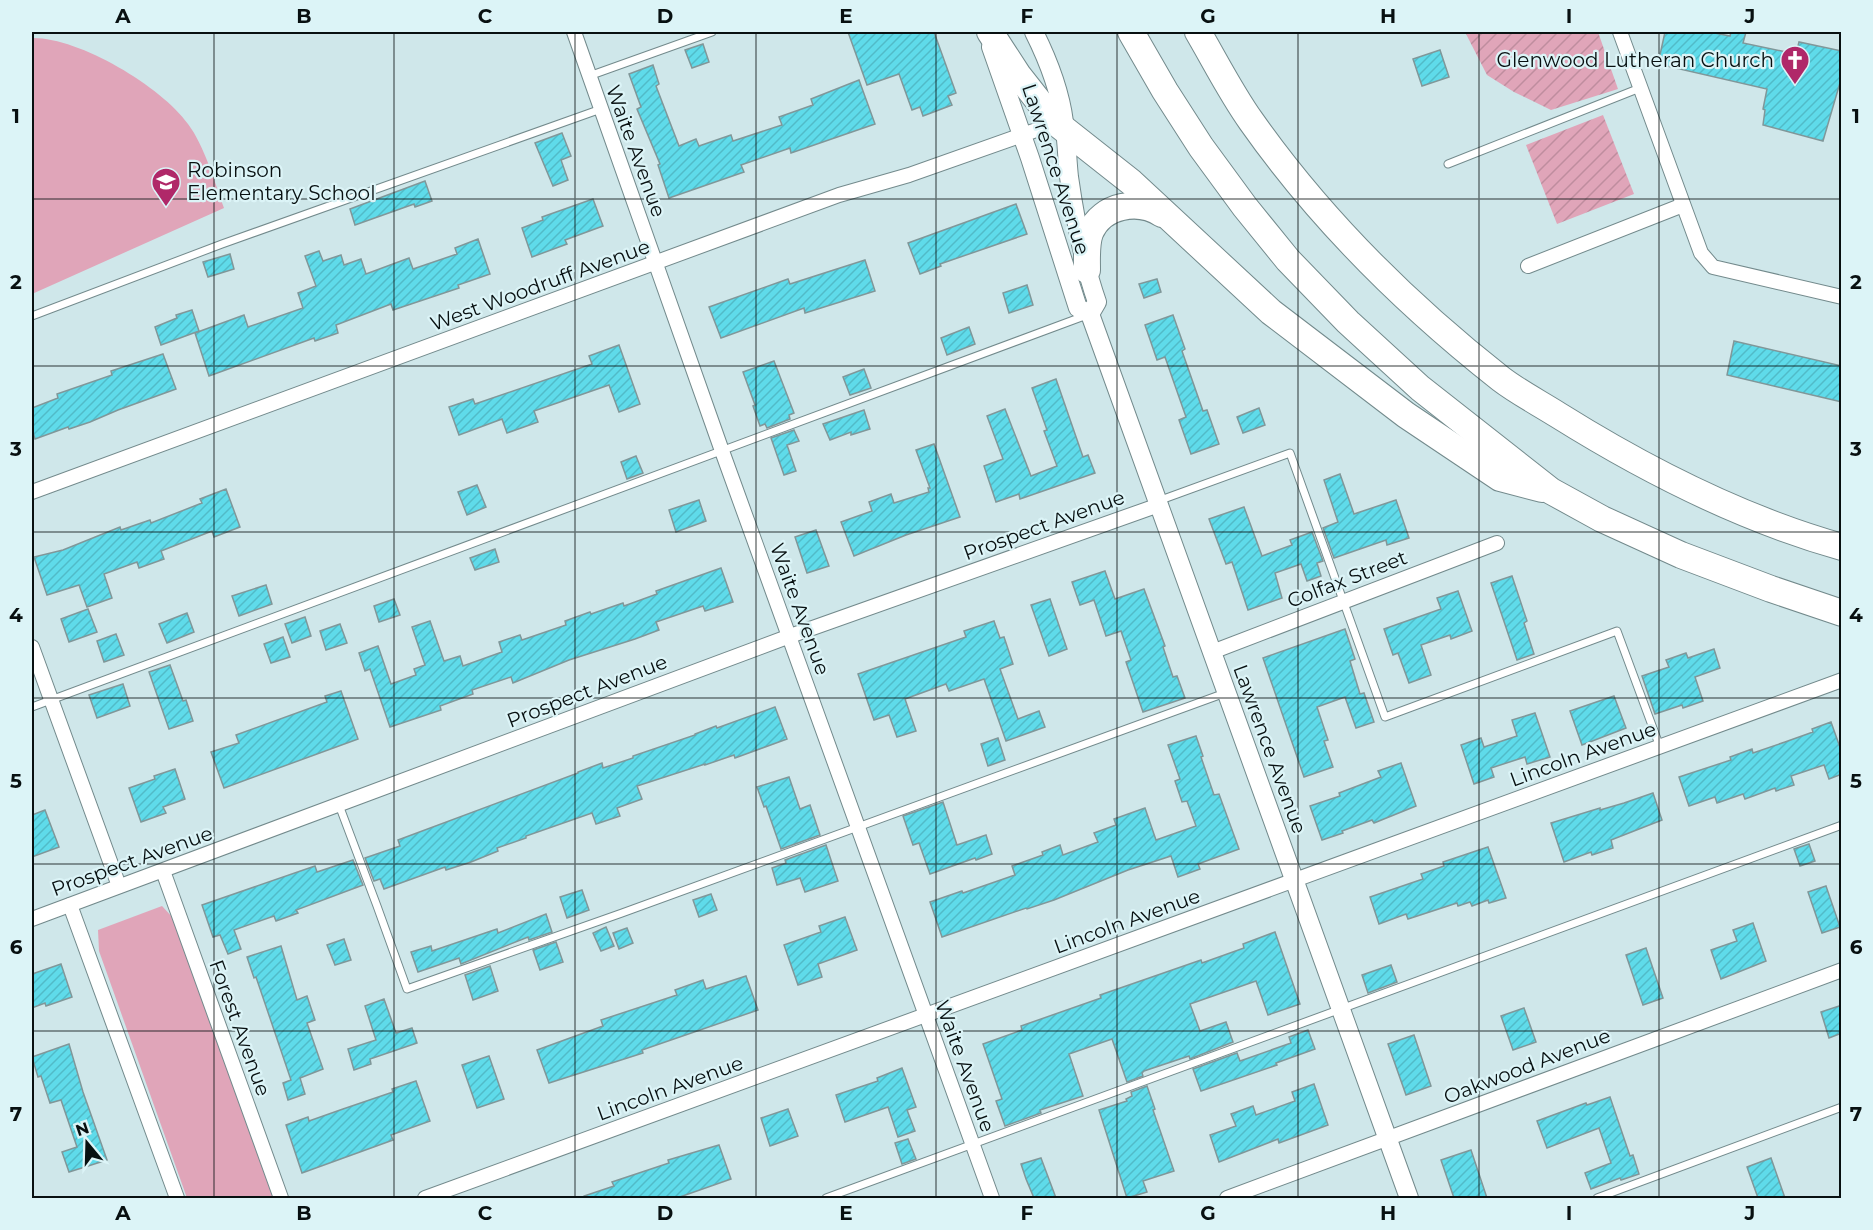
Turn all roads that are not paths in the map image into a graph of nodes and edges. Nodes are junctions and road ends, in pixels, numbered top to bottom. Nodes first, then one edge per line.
1 (574, 32) edge
2 (712, 32) edge
3 (986, 32) edge
4 (990, 32) edge
5 (1034, 32) edge
6 (1131, 32) edge
7 (1198, 32) edge
8 (1620, 32) edge
9 (589, 76) junction
10 (1640, 88) junction
11 (601, 109) junction
12 (1062, 124) junction
13 (1022, 135) junction
14 (1448, 164) dead end
15 (1683, 206) junction
16 (1170, 219) junction
17 (656, 263) junction
18 (1528, 266) dead end
19 (1087, 270) junction
20 (1842, 297) edge
21 (1090, 314) junction
22 (32, 316) edge
23 (722, 451) junction
24 (1551, 491) junction
25 (32, 492) edge
26 (1158, 503) junction
27 (1497, 543) dead end
28 (1842, 547) edge
29 (1343, 601) junction
30 (1842, 613) edge
31 (789, 636) junction
32 (32, 647) edge
33 (1212, 652) junction
34 (1842, 680) edge
35 (1226, 692) junction
36 (50, 700) junction
37 (32, 706) edge
38 (1659, 747) junction
39 (339, 805) junction
40 (1842, 825) edge
41 (858, 826) junction
42 (163, 871) junction
43 (1294, 880) junction
44 (119, 886) junction
45 (70, 905) junction
46 (32, 919) edge
47 (1842, 970) edge
48 (1340, 1009) junction
49 (926, 1015) junction
50 (1842, 1107) edge
51 (1387, 1140) junction
52 (973, 1144) junction
53 (177, 1198) edge
54 (281, 1198) edge
55 (425, 1198) edge
56 (826, 1198) edge
57 (992, 1198) edge
58 (1227, 1198) edge
59 (1409, 1198) edge
60 (1597, 1198) edge

1 - 9 street, Waite Avenue
2 - 9 lane
3 - 13 street, Lawrence Avenue
4 - 12 highway
5 - 12 street, Lawrence Avenue
6 - 24 highway
7 - 28 highway
8 - 10 street
9 - 11 street, Waite Avenue
10 - 14 lane
10 - 15 street
11 - 17 street, Waite Avenue
11 - 22 lane
12 - 13 street, West Woodruff Avenue
12 - 16 highway
12 - 19 street, Lawrence Avenue
13 - 17 street, West Woodruff Avenue
13 - 21 street, Lawrence Avenue
15 - 18 street
15 - 20 street
16 - 19 highway
16 - 24 highway
17 - 23 street, Waite Avenue
17 - 25 street, West Woodruff Avenue
19 - 21 street, Lawrence Avenue
21 - 23 lane
21 - 26 street, Lawrence Avenue
23 - 31 street, Waite Avenue
23 - 36 lane
24 - 30 highway
26 - 29 lane
26 - 31 street, Prospect Avenue
26 - 33 street, Lawrence Avenue
27 - 29 street, Colfax Street
29 - 33 street, Colfax Street
29 - 38 lane
31 - 39 street, Prospect Avenue
31 - 41 street, Waite Avenue
32 - 36 street
33 - 35 street, Lawrence Avenue
34 - 38 street, Lincoln Avenue
35 - 41 lane
35 - 43 street, Lawrence Avenue
36 - 37 lane
36 - 44 street
38 - 43 street, Lincoln Avenue
39 - 41 lane
39 - 42 street, Prospect Avenue
40 - 48 lane
41 - 49 street, Waite Avenue
42 - 44 street, Prospect Avenue
42 - 54 street, Forest Avenue
43 - 48 street, Lawrence Avenue
43 - 49 street, Lincoln Avenue
44 - 45 street, Prospect Avenue
45 - 46 street, Prospect Avenue
45 - 53 street
47 - 51 street, Oakwood Avenue
48 - 51 street, Lawrence Avenue
48 - 52 lane
49 - 52 street, Waite Avenue
49 - 55 street, Lincoln Avenue
50 - 60 lane
51 - 58 street, Oakwood Avenue
51 - 59 street, Lawrence Avenue
52 - 56 lane
52 - 57 street, Waite Avenue

